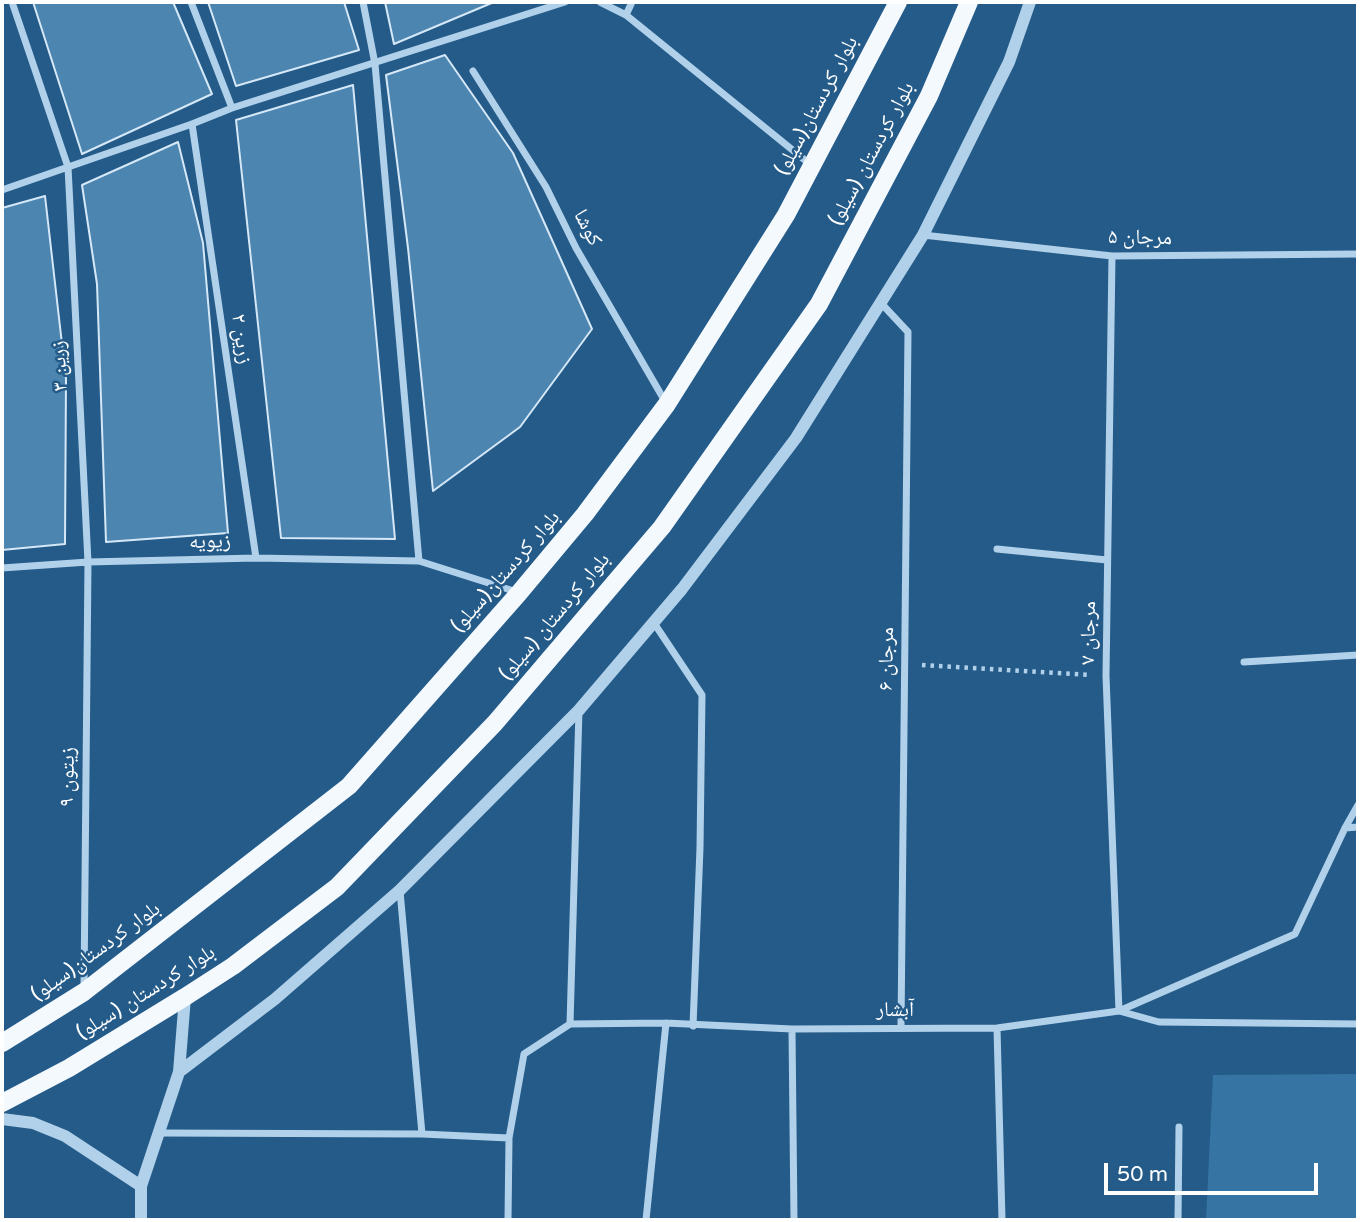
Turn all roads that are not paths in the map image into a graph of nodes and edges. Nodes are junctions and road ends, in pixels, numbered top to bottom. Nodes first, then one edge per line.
1 (12, 2) edge
2 (191, 2) edge
3 (363, 2) edge
4 (565, 2) edge
5 (600, 2) edge
6 (632, 2) edge
7 (898, 2) edge
8 (969, 2) edge
9 (1030, 2) edge
10 (626, 15) junction
11 (375, 64) junction
12 (473, 71) dead end
13 (232, 108) junction
14 (192, 124) junction
15 (811, 165) junction
16 (68, 167) junction
17 (2, 191) edge
18 (923, 235) junction
19 (1358, 254) edge
20 (1112, 257) junction
21 (880, 302) junction
22 (667, 404) junction
23 (997, 549) dead end
24 (256, 558) junction
25 (1107, 560) junction
26 (419, 561) junction
27 (88, 562) junction
28 (2, 569) edge
29 (519, 593) junction
30 (653, 623) junction
31 (1358, 655) edge
32 (1244, 662) dead end
33 (579, 710) junction
34 (1358, 805) edge
35 (1358, 827) edge
36 (1345, 828) junction
37 (400, 890) junction
38 (84, 992) junction
39 (184, 997) junction
40 (1119, 1011) junction
41 (666, 1023) junction
42 (570, 1024) junction
43 (1358, 1024) edge
44 (693, 1026) junction
45 (901, 1027) junction
46 (997, 1028) junction
47 (792, 1029) junction
48 (7, 1039) edge
49 (179, 1072) junction
50 (2, 1103) edge
51 (2, 1119) edge
52 (1179, 1127) dead end
53 (159, 1133) junction
54 (422, 1134) junction
55 (509, 1138) junction
56 (141, 1186) junction
57 (141, 1220) edge
58 (508, 1220) edge
59 (646, 1220) edge
60 (794, 1220) edge
61 (1002, 1220) edge
62 (1178, 1220) edge

1 - 16 street, زرین ۳
2 - 13 street
3 - 11 street
4 - 11 street
5 - 10 street
6 - 10 street
7 - 15 main road, بلوار کردستان(سیلو)
8 - 39 main road, بلوار کردستان (سیلو)
9 - 18 street
10 - 15 street
11 - 13 street
11 - 26 street
12 - 22 street, کوشا
13 - 14 street
14 - 16 street
14 - 24 street, زرین ۲
15 - 22 main road, بلوار کردستان(سیلو)
16 - 17 street
16 - 27 street, زرین ۳
18 - 20 street, مرجان ۵
18 - 21 street
19 - 20 street, مرجان ۵
20 - 25 street, مرجان ۷
21 - 30 street
21 - 45 street, مرجان ۶
22 - 29 main road, بلوار کردستان(سیلو)
23 - 25 street
24 - 26 street, زیویه
24 - 27 street, زیویه
25 - 40 street, مرجان ۷
26 - 29 street, زیویه
27 - 28 street, زیویه
27 - 38 street, زیتون ۹
29 - 38 main road, بلوار کردستان(سیلو)
30 - 33 street
30 - 44 street
31 - 32 street
33 - 37 street
33 - 42 street
34 - 36 street
35 - 36 street
36 - 40 street
37 - 49 street
37 - 54 street
38 - 48 main road, بلوار کردستان(سیلو)
39 - 49 street
39 - 50 main road, بلوار کردستان (سیلو)
40 - 43 street, آبشار
40 - 46 street, آبشار
41 - 42 street, آبشار
41 - 44 street, آبشار
41 - 59 street
42 - 55 street
44 - 47 street, آبشار
45 - 46 street, آبشار
45 - 47 street, آبشار
46 - 61 street
47 - 60 street
49 - 53 street
51 - 56 street
52 - 62 street
53 - 54 street
53 - 56 street
54 - 55 street
55 - 58 street
56 - 57 street

